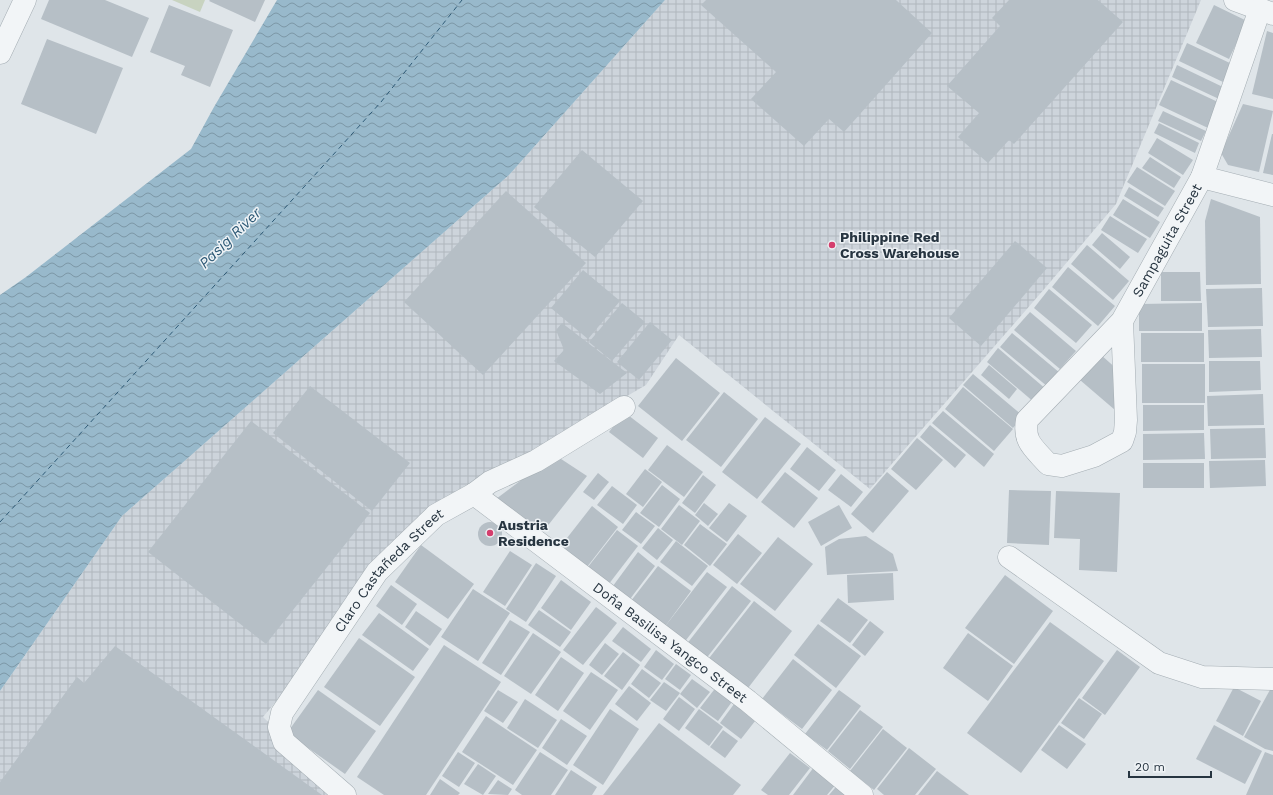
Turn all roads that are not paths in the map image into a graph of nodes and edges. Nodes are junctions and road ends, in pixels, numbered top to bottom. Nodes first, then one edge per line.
1 (25, 0) edge
2 (1235, 0) edge
3 (1266, 12) edge
4 (0, 53) edge
5 (1202, 177) junction
6 (1273, 195) edge
7 (1122, 321) junction
8 (624, 407) dead end
9 (474, 494) junction
10 (1009, 557) dead end
11 (1273, 679) edge
12 (345, 795) edge
13 (862, 795) edge

1 - 4 street
2 - 3 street
3 - 5 street, Sampaguita Street
5 - 6 street
5 - 7 street, Sampaguita Street
7 - 7 street, Sampaguita Street
8 - 9 street, Claro Castañeda Street
9 - 12 street, Claro Castañeda Street
9 - 13 street, Doña Basilisa Yangco Street
10 - 11 street

